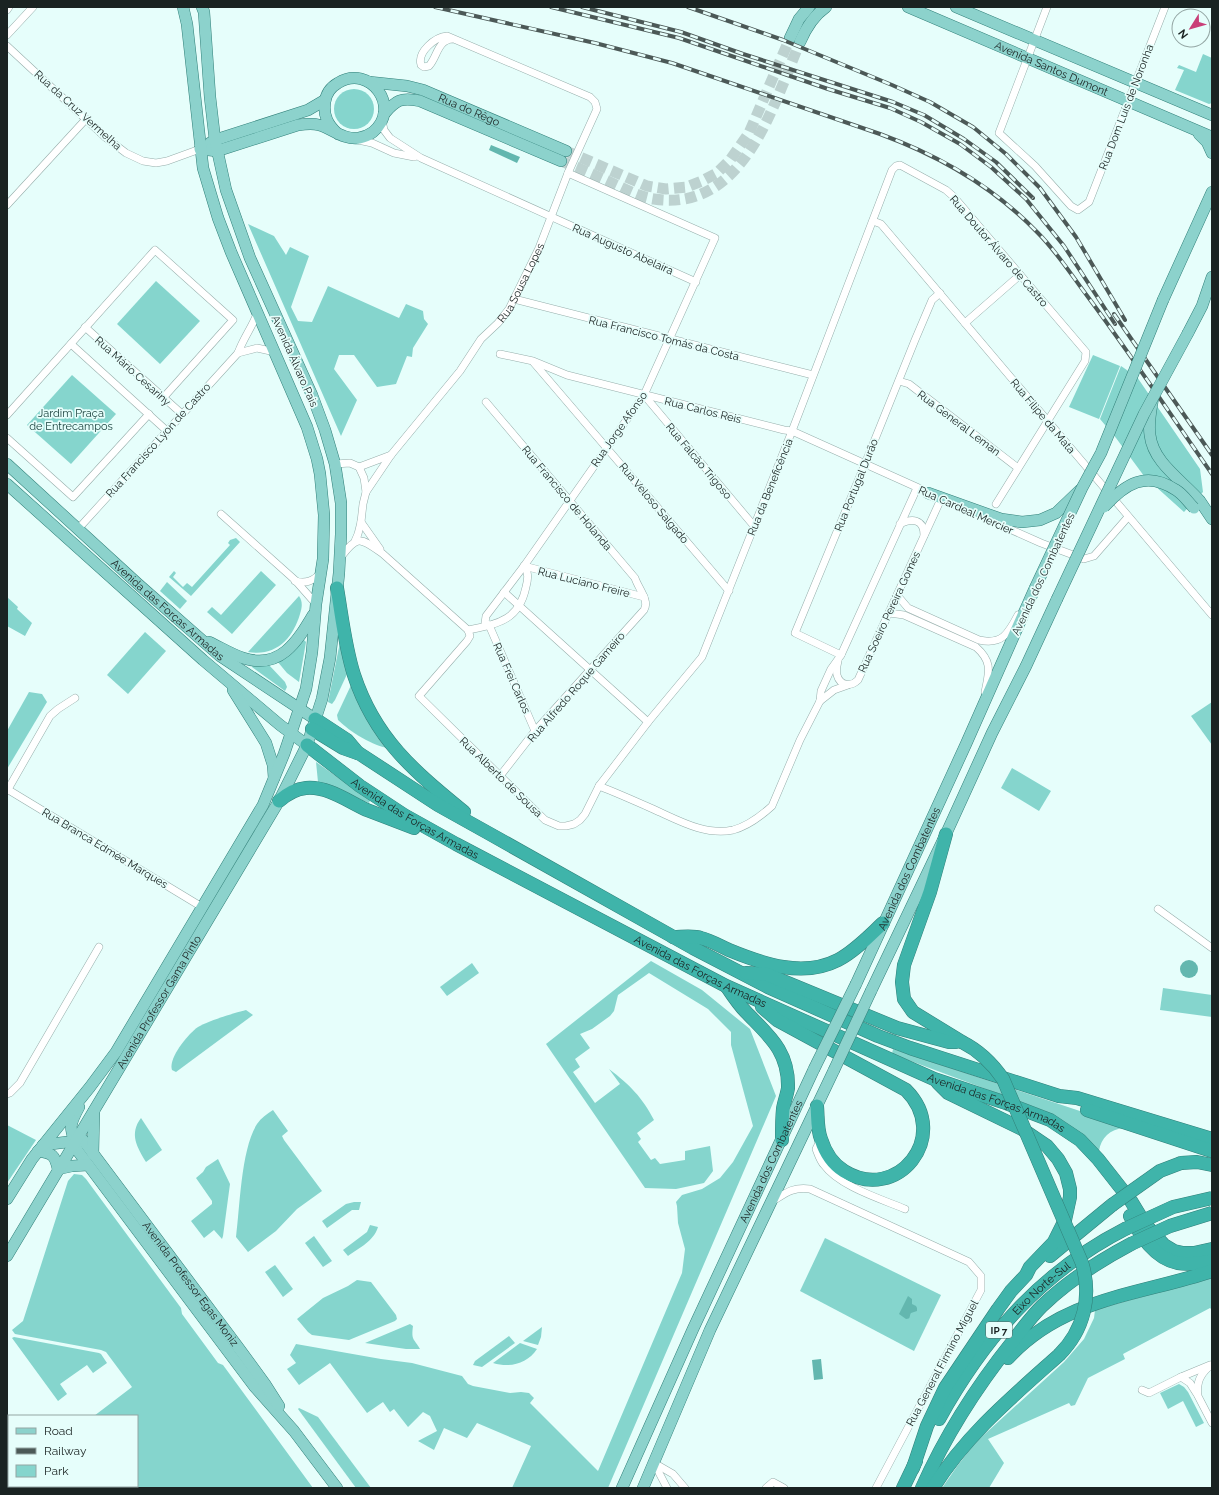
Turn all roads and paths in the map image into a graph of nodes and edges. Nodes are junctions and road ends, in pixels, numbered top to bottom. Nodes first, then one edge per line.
1 (9, 7) edge
2 (33, 7) edge
3 (183, 7) edge
4 (202, 7) edge
5 (809, 7) edge
6 (826, 7) edge
7 (908, 7) edge
8 (956, 7) edge
9 (1047, 7) edge
10 (1165, 7) edge
11 (7, 10) edge
12 (7, 35) edge
13 (1034, 39) junction
14 (454, 40) junction
15 (7, 46) edge
16 (1027, 58) junction
17 (369, 82) junction
18 (1136, 82) junction
19 (325, 100) junction
20 (1128, 102) junction
21 (1209, 112) edge
22 (383, 117) junction
23 (86, 119) junction
24 (1194, 130) junction
25 (338, 134) junction
26 (350, 138) junction
27 (1212, 138) edge
28 (216, 145) junction
29 (200, 149) junction
30 (1212, 153) edge
31 (421, 158) junction
32 (898, 165) joint
33 (568, 173) junction
34 (1212, 190) edge
35 (7, 205) edge
36 (552, 217) junction
37 (873, 221) junction
38 (1020, 275) junction
39 (1212, 277) edge
40 (696, 282) junction
41 (1212, 289) edge
42 (940, 293) junction
43 (514, 299) junction
44 (1202, 306) junction
45 (257, 314) junction
46 (965, 323) junction
47 (85, 328) junction
48 (670, 338) junction
49 (71, 344) junction
50 (274, 352) junction
51 (238, 353) junction
52 (500, 354) dead end
53 (533, 361) junction
54 (813, 375) junction
55 (899, 380) junction
56 (644, 395) junction
57 (1153, 397) junction
58 (163, 398) junction
59 (486, 402) dead end
60 (148, 414) junction
61 (182, 414) junction
62 (7, 415) edge
63 (1048, 421) junction
64 (167, 431) junction
65 (792, 431) junction
66 (7, 438) edge
67 (606, 448) junction
68 (391, 455) junction
69 (7, 464) edge
70 (335, 464) junction
71 (865, 464) junction
72 (359, 467) junction
73 (1018, 468) junction
74 (320, 474) junction
75 (7, 484) edge
76 (917, 488) junction
77 (1082, 488) junction
78 (366, 492) junction
79 (928, 493) junction
80 (941, 499) junction
81 (570, 500) junction
82 (996, 504) dead end
83 (1197, 504) junction
84 (221, 514) dead end
85 (1096, 515) junction
86 (1128, 517) junction
87 (1212, 520) edge
88 (361, 522) junction
89 (1212, 523) edge
90 (900, 524) junction
91 (754, 526) junction
92 (78, 528) junction
93 (924, 535) junction
94 (355, 541) junction
95 (383, 554) junction
96 (340, 559) junction
97 (524, 566) junction
98 (321, 573) junction
99 (295, 580) junction
100 (337, 588) junction
101 (1035, 588) junction
102 (729, 591) junction
103 (504, 592) junction
104 (897, 595) junction
105 (644, 597) junction
106 (519, 606) junction
107 (315, 609) junction
108 (889, 613) junction
109 (1212, 615) edge
110 (489, 625) junction
111 (468, 630) junction
112 (196, 635) junction
113 (839, 658) junction
114 (590, 670) junction
115 (226, 680) junction
116 (850, 685) junction
117 (75, 698) dead end
118 (820, 701) junction
119 (984, 703) junction
120 (300, 710) junction
121 (648, 722) junction
122 (314, 724) junction
123 (535, 731) junction
124 (291, 734) junction
125 (307, 745) junction
126 (500, 776) junction
127 (274, 781) junction
128 (600, 786) junction
129 (7, 790) edge
130 (279, 801) junction
131 (490, 834) junction
132 (946, 834) junction
133 (456, 844) junction
134 (202, 907) junction
135 (1158, 909) dead end
136 (884, 923) junction
137 (672, 936) junction
138 (99, 947) dead end
139 (1212, 948) edge
140 (740, 973) junction
141 (726, 986) junction
142 (752, 998) junction
143 (957, 1040) junction
144 (934, 1079) junction
145 (90, 1087) junction
146 (7, 1094) edge
147 (1059, 1096) junction
148 (817, 1106) junction
149 (94, 1110) junction
150 (821, 1139) junction
151 (1212, 1139) edge
152 (782, 1140) junction
153 (78, 1144) junction
154 (40, 1148) junction
155 (1212, 1151) edge
156 (94, 1154) junction
157 (88, 1165) junction
158 (1212, 1165) edge
159 (58, 1169) junction
160 (1117, 1185) junction
161 (1212, 1198) edge
162 (7, 1199) edge
163 (771, 1203) junction
164 (905, 1209) dead end
165 (1212, 1213) edge
166 (1212, 1249) edge
167 (7, 1256) edge
168 (1212, 1261) edge
169 (1212, 1271) edge
170 (1026, 1275) junction
171 (195, 1298) junction
172 (1212, 1365) edge
173 (1181, 1377) junction
174 (1142, 1390) dead end
175 (1198, 1396) junction
176 (960, 1418) junction
177 (1212, 1423) edge
178 (637, 1454) junction
179 (654, 1463) junction
180 (913, 1468) junction
181 (337, 1488) edge
182 (622, 1488) edge
183 (643, 1488) edge
184 (667, 1488) edge
185 (685, 1488) edge
186 (766, 1488) edge
187 (784, 1488) edge
188 (876, 1488) edge
189 (903, 1488) edge
190 (922, 1488) edge
191 (933, 1488) edge

1 - 11 street
2 - 12 street
3 - 29 main road, Avenida Álvaro Pais
4 - 28 main road, Avenida Álvaro Pais
5 - 6 main road
7 - 16 main road, Avenida Santos Dumont
8 - 13 main road, Avenida Santos Dumont
9 - 13 street
10 - 18 street, Rua Dom Luís de Noronha
13 - 16 street
13 - 18 main road, Avenida Santos Dumont
14 - 14 street
14 - 33 street, Rua Sousa Lopes
15 - 23 street, Rua da Cruz Vermelha
16 - 20 main road, Avenida Santos Dumont
16 - 20 street, Rua Dom Luís de Noronha
17 - 19 main road
17 - 22 main road
17 - 22 main road, Rua do Rêgo
18 - 20 street, Rua Dom Luís de Noronha
18 - 21 main road, Avenida Santos Dumont
19 - 25 main road
19 - 28 main road
20 - 24 main road, Avenida Santos Dumont
22 - 26 main road
22 - 31 street
23 - 29 street, Rua da Cruz Vermelha
23 - 35 street
24 - 27 main road, Avenida Santos Dumont
24 - 30 main road, Avenida Santos Dumont
25 - 26 main road
25 - 28 main road
26 - 31 street
28 - 29 main road
28 - 70 main road, Avenida Álvaro Pais
29 - 45 main road, Avenida Álvaro Pais
31 - 36 street
32 - 37 street, Rua da Beneficência
32 - 38 street, Rua Doutor Álvaro de Castro
33 - 36 street, Rua Sousa Lopes
33 - 40 street, Rua Jorge Afonso
34 - 77 main road, Avenida dos Combatentes, bridge
36 - 40 street, Rua Augusto Abelaira
36 - 43 street, Rua Sousa Lopes
37 - 42 street, Rua Filipe da Mata
37 - 54 street, Rua da Beneficência
38 - 46 street
38 - 63 street, Rua Doutor Álvaro de Castro
39 - 44 main road, Avenida dos Combatentes
40 - 48 street, Rua Jorge Afonso
41 - 44 main road
42 - 46 street, Rua Filipe da Mata
42 - 55 street, Rua Portugal Durão
43 - 48 street, Rua Francisco Tomás da Costa
43 - 68 street, Rua Sousa Lopes
44 - 57 main road, Avenida dos Combatentes, bridge
45 - 50 main road, Avenida Álvaro Pais
45 - 51 street, Rua Francisco Lyon de Castro
46 - 63 street, Rua Filipe da Mata
47 - 49 street
47 - 58 street, Rua Mário Cesariny
47 - 58 street
48 - 54 street, Rua Francisco Tomás da Costa
48 - 56 street, Rua Jorge Afonso
49 - 60 street, Rua Mário Cesariny
49 - 62 street
50 - 51 street
50 - 74 main road, Avenida Álvaro Pais
51 - 61 street, Rua Francisco Lyon de Castro
52 - 53 street, Rua Carlos Reis
53 - 56 street, Rua Carlos Reis
53 - 67 street, Rua Veloso Salgado
54 - 65 street, Rua da Beneficência
55 - 71 street, Rua Portugal Durão
55 - 73 street, Rua General Leman
56 - 65 street, Rua Carlos Reis
56 - 67 street, Rua Jorge Afonso
56 - 91 street, Rua Falcão Trigoso
57 - 83 main road
57 - 85 main road, Avenida dos Combatentes, bridge
58 - 61 street, Rua Mário Cesariny
59 - 81 street, Rua Francisco de Holanda
60 - 64 street, Rua Mário Cesariny
60 - 66 street
61 - 64 street, Rua Francisco Lyon de Castro
63 - 73 street
63 - 86 street, Rua Filipe da Mata
64 - 92 street, Rua Francisco Lyon de Castro
65 - 71 street, Rua Cardeal Mercier
65 - 91 street, Rua da Beneficência
67 - 81 street, Rua Jorge Afonso
67 - 102 street, Rua Veloso Salgado
68 - 72 street
68 - 78 street, Rua Sousa Lopes
69 - 92 main road, Avenida das Forças Armadas
70 - 72 street
70 - 74 main road
70 - 96 main road, Avenida Álvaro Pais
71 - 76 street, Rua Cardeal Mercier
71 - 113 street, Rua Portugal Durão
72 - 78 street
73 - 82 street
74 - 98 main road, Avenida Álvaro Pais
75 - 115 main road, Avenida das Forças Armadas
76 - 79 street, Rua Cardeal Mercier
76 - 90 street, Rua Soeiro Pereira Gomes
77 - 79 main road
77 - 101 main road, Avenida dos Combatentes, bridge
78 - 88 street, Rua Sousa Lopes
79 - 80 street, Rua Cardeal Mercier
80 - 86 street, Rua Cardeal Mercier
80 - 93 street, Rua Soeiro Pereira Gomes
81 - 97 street, Rua Jorge Afonso
81 - 105 street, Rua Francisco de Holanda
83 - 85 main road, bridge
83 - 87 main road
83 - 89 main road
84 - 99 street
85 - 132 main road, Avenida dos Combatentes, bridge
86 - 109 street, Rua Filipe da Mata
88 - 94 street, Rua Sousa Lopes
88 - 95 street
90 - 93 street
90 - 113 street, Rua Soeiro Pereira Gomes
91 - 102 street, Rua da Beneficência
92 - 112 main road, Avenida das Forças Armadas
93 - 104 street, Rua Soeiro Pereira Gomes
94 - 95 street
94 - 96 street
95 - 111 street
96 - 100 main road, Avenida Álvaro Pais
97 - 103 street, Rua Jorge Afonso
97 - 105 street, Rua Luciano Freire
97 - 106 street
98 - 99 street
98 - 107 main road, Avenida Álvaro Pais
99 - 107 street
100 - 122 main road, Avenida Álvaro Pais
100 - 131 highway
101 - 104 street
101 - 119 main road, Avenida dos Combatentes
102 - 121 street, Rua da Beneficência
103 - 106 street
103 - 110 street, Rua Jorge Afonso
104 - 108 street, Rua Soeiro Pereira Gomes
105 - 114 street, Rua Alfredo Roque Gameiro
106 - 110 street
106 - 114 street
107 - 112 main road
107 - 120 main road, Avenida Álvaro Pais
108 - 116 street, Rua Soeiro Pereira Gomes
108 - 119 street
110 - 111 street
110 - 123 street, Rua Frei Carlos
111 - 126 street, Rua Alberto de Sousa
112 - 120 main road, Avenida das Forças Armadas
113 - 116 street, Rua Soeiro Pereira Gomes
113 - 118 street, Rua Soeiro Pereira Gomes
114 - 121 street
114 - 123 street, Rua Alfredo Roque Gameiro
115 - 124 main road, Avenida das Forças Armadas
115 - 127 main road
116 - 118 street, Rua Soeiro Pereira Gomes
117 - 129 street
118 - 128 street, Rua Soeiro Pereira Gomes
119 - 136 main road, Avenida dos Combatentes
120 - 122 main road, Avenida das Forças Armadas
120 - 124 main road, Avenida Álvaro Pais
121 - 128 street, Rua da Beneficência
122 - 124 main road
122 - 125 main road, Avenida Álvaro Pais
122 - 131 highway, Avenida das Forças Armadas
123 - 126 street, Rua Alfredo Roque Gameiro
124 - 125 main road, Avenida das Forças Armadas
124 - 127 main road, Avenida Professor Gama Pinto
125 - 130 main road, Avenida Professor Gama Pinto
125 - 133 highway, Avenida das Forças Armadas
126 - 128 street, Rua Alberto de Sousa
127 - 134 main road, Avenida Professor Gama Pinto
129 - 134 street, Rua Branca Edmée Marques
130 - 133 highway
130 - 149 main road, Avenida Professor Gama Pinto
131 - 137 highway, Avenida das Forças Armadas
132 - 143 highway
132 - 148 main road, Avenida dos Combatentes, bridge
133 - 141 highway, Avenida das Forças Armadas
134 - 145 main road, Avenida Professor Gama Pinto
135 - 139 street
136 - 137 highway
136 - 152 main road, Avenida dos Combatentes, bridge
137 - 140 highway, Avenida das Forças Armadas
138 - 146 street
140 - 143 highway
140 - 147 highway, Avenida das Forças Armadas
141 - 142 highway, Avenida das Forças Armadas
141 - 152 highway
142 - 144 highway, Avenida das Forças Armadas
142 - 150 highway
143 - 191 highway, bridge
144 - 160 highway, Avenida das Forças Armadas
144 - 170 highway
145 - 153 main road
145 - 154 main road, Avenida Professor Gama Pinto
147 - 151 highway, Avenida das Forças Armadas
147 - 155 highway
148 - 150 highway
148 - 163 main road, Avenida dos Combatentes
149 - 153 main road, Avenida Professor Gama Pinto
149 - 156 main road
150 - 164 street
152 - 178 main road, Avenida dos Combatentes
153 - 154 main road
153 - 156 main road, Avenida Professor Egas Moniz
153 - 157 main road, Avenida Professor Egas Moniz
153 - 159 main road, Avenida Professor Gama Pinto
154 - 159 main road
154 - 162 main road, Avenida Professor Gama Pinto
156 - 171 main road, Avenida Professor Egas Moniz
157 - 159 main road
157 - 171 main road, Avenida Professor Egas Moniz
158 - 170 highway, bridge
159 - 167 main road, Avenida Professor Gama Pinto
160 - 166 highway
160 - 168 highway
161 - 180 highway, Eixo Norte-Sul / IP 7, bridge
163 - 179 main road, Avenida dos Combatentes
163 - 188 street, Rua General Firmino Miguel
165 - 176 highway, Eixo Norte-Sul / IP 7, bridge
169 - 176 highway
170 - 180 highway
171 - 181 main road, Avenida Professor Egas Moniz
172 - 173 street
172 - 175 street
173 - 174 street
173 - 175 street
175 - 177 street
176 - 190 highway, Eixo Norte-Sul / IP 7
178 - 179 main road
178 - 182 main road, Avenida dos Combatentes
179 - 183 main road, Avenida dos Combatentes
179 - 184 street
179 - 185 street
180 - 189 highway, Eixo Norte-Sul / IP 7
186 - 187 street

